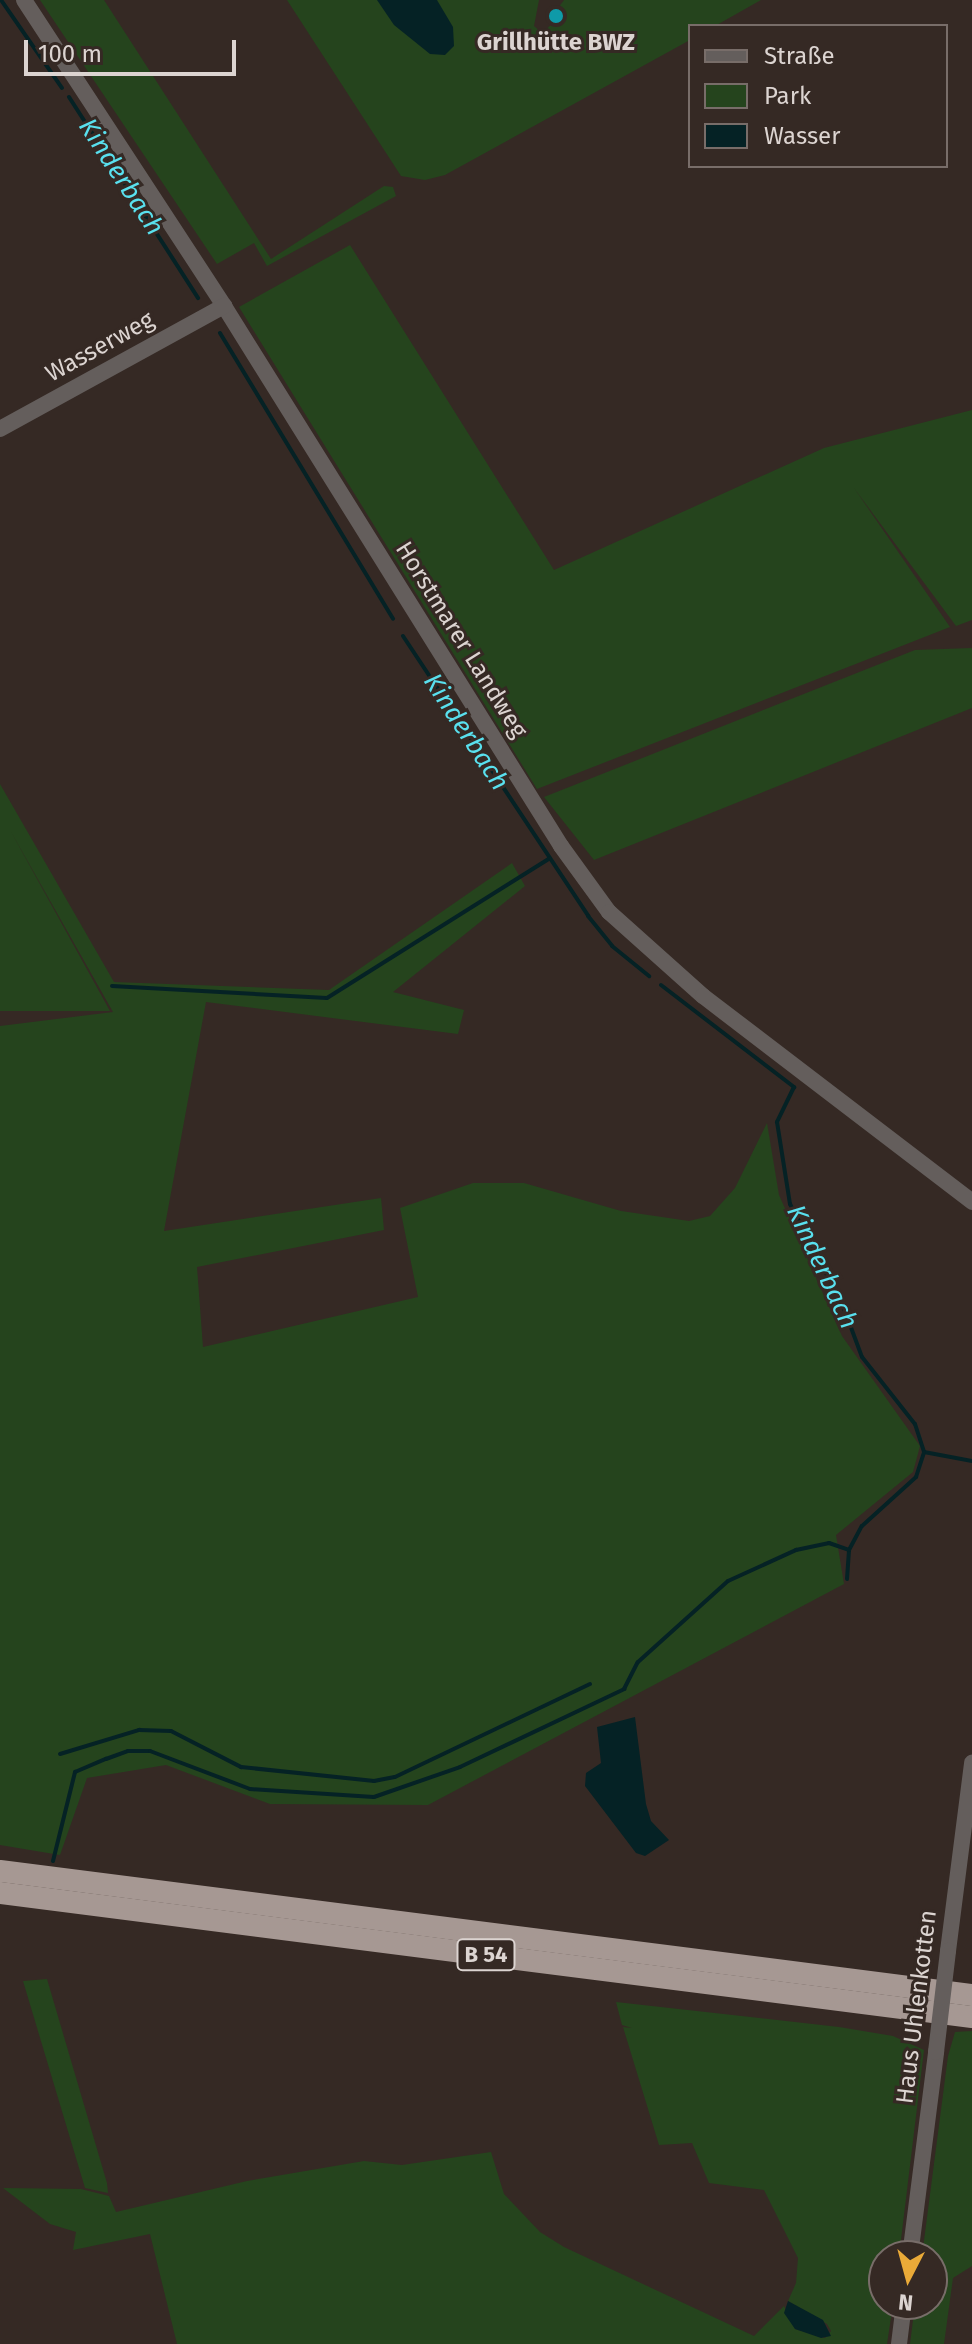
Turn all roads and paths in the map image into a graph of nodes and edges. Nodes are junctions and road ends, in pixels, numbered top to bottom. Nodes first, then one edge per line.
1 (24, 0) edge
2 (224, 306) junction
3 (0, 429) edge
4 (972, 1202) edge
5 (972, 1763) edge
6 (0, 1871) edge
7 (0, 1893) edge
8 (972, 1995) edge
9 (972, 2017) edge
10 (912, 2240) edge
11 (902, 2320) edge
12 (899, 2344) edge

1 - 2 street, Horstmarer Landweg
2 - 3 street, Wasserweg
2 - 4 street, Horstmarer Landweg
5 - 10 street, Haus Uhlenkotten, bridge
6 - 8 highway, B 54
7 - 9 highway, B 54
11 - 12 street

